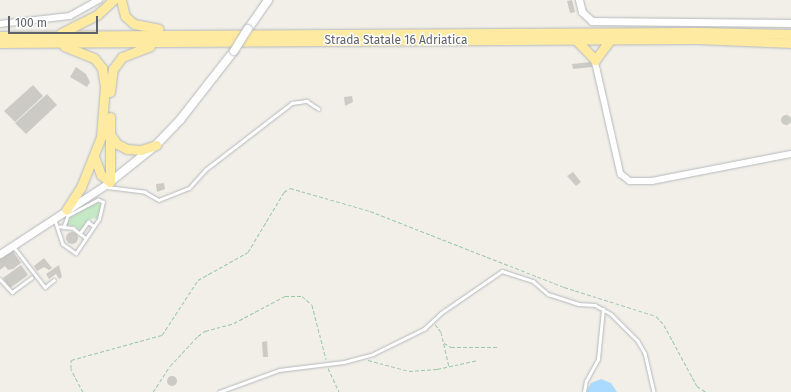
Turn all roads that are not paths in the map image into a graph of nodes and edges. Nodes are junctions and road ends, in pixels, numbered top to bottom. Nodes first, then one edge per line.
1 (99, 0) edge
2 (113, 0) edge
3 (121, 0) edge
4 (268, 0) edge
5 (579, 0) edge
6 (791, 23) edge
7 (0, 24) edge
8 (215, 34) junction
9 (791, 34) edge
10 (0, 36) edge
11 (55, 39) junction
12 (576, 40) junction
13 (610, 40) junction
14 (163, 42) junction
15 (0, 43) edge
16 (791, 43) edge
17 (595, 60) junction
18 (319, 109) dead end
19 (110, 134) junction
20 (156, 145) junction
21 (791, 154) edge
22 (94, 156) junction
23 (107, 184) junction
24 (66, 210) junction
25 (54, 218) junction
26 (94, 226) junction
27 (59, 227) junction
28 (64, 227) junction
29 (80, 233) junction
30 (86, 238) junction
31 (12, 245) junction
32 (0, 254) edge
33 (31, 278) dead end
34 (0, 279) edge
35 (54, 280) dead end
36 (602, 309) junction
37 (219, 392) edge
38 (584, 392) edge
39 (654, 392) edge

1 - 7 street
2 - 11 highway
3 - 8 highway
4 - 20 main road, bridge
5 - 6 street
8 - 9 highway, Strada Statale 16 Adriatica
8 - 11 highway, Strada Statale 16 Adriatica
10 - 11 highway, Strada Statale 16 Adriatica
11 - 14 highway, Strada Statale 16 Adriatica
11 - 15 highway, Strada Statale 16 Adriatica
11 - 22 highway
12 - 13 highway, Strada Statale 16 Adriatica
12 - 14 highway, Strada Statale 16 Adriatica
12 - 17 highway
13 - 16 highway, Strada Statale 16 Adriatica
13 - 17 highway
14 - 19 highway
17 - 21 street
18 - 23 lane
19 - 20 highway
19 - 23 highway
20 - 23 main road
22 - 23 highway
22 - 24 highway
23 - 24 street
24 - 25 street
25 - 27 lane
25 - 31 street
26 - 28 lane
26 - 29 lane
26 - 30 lane
27 - 28 lane
27 - 30 lane
28 - 29 lane
29 - 30 lane
31 - 32 street
31 - 35 lane
33 - 34 lane
36 - 37 lane
36 - 38 lane
36 - 39 lane

